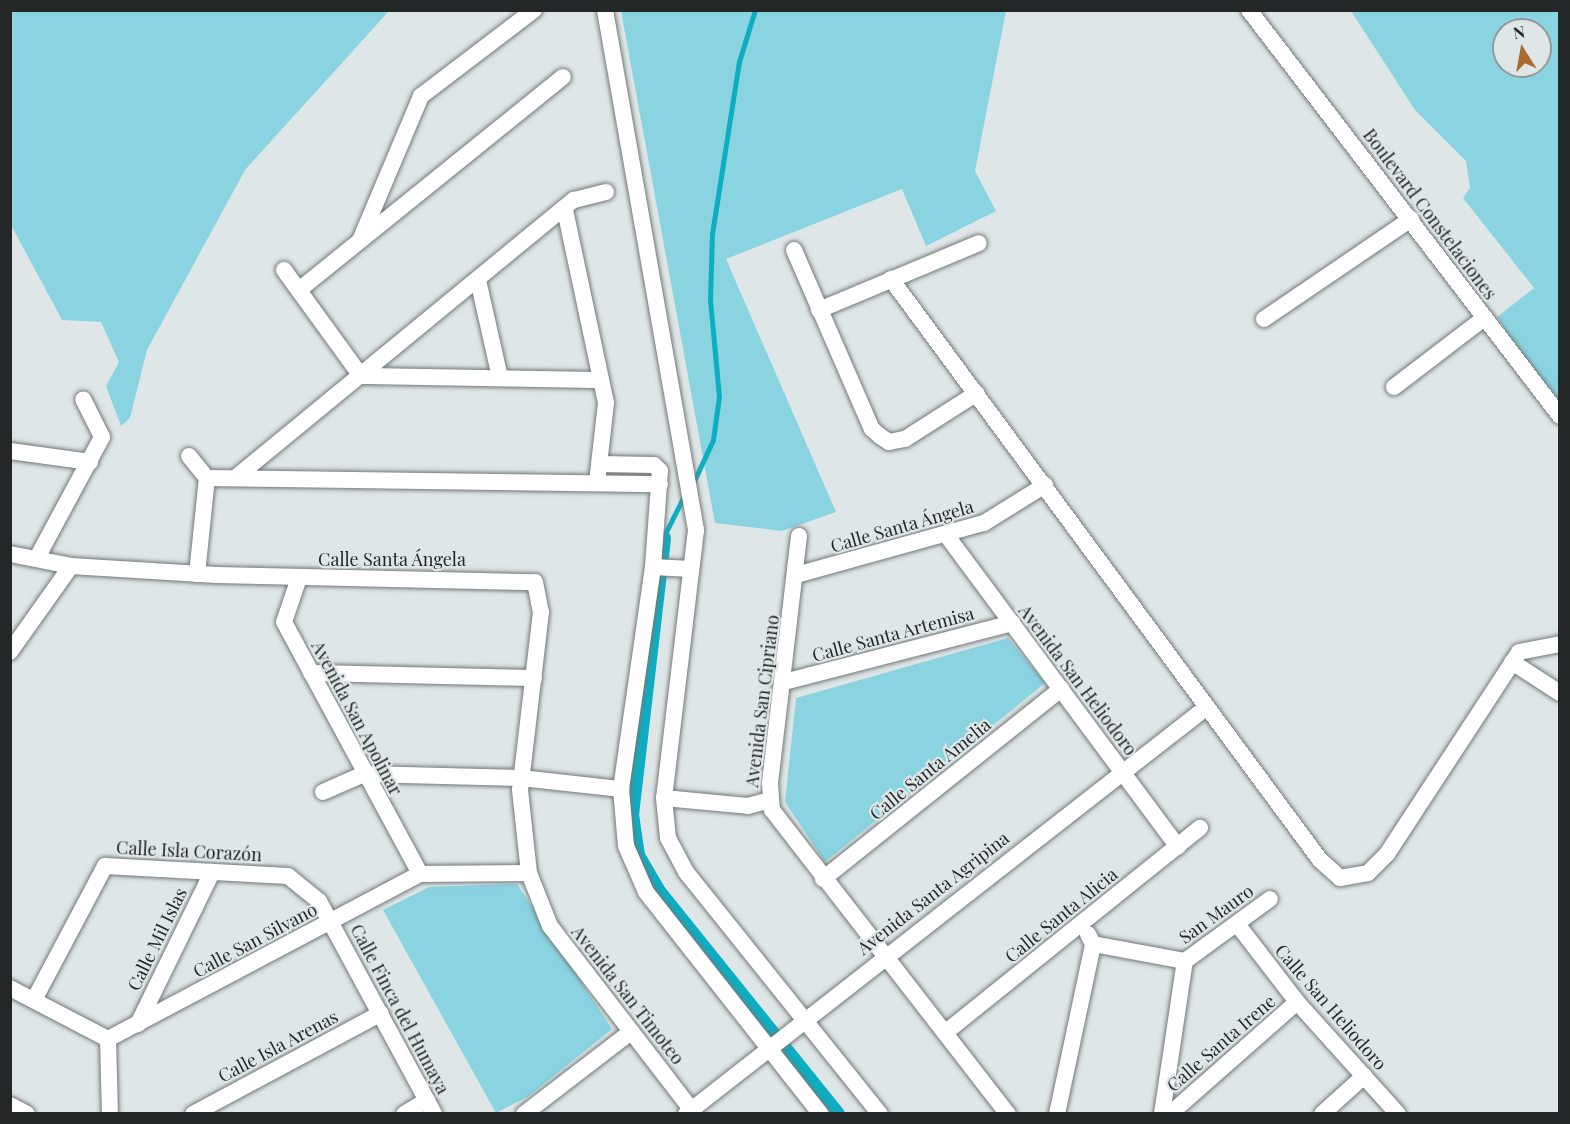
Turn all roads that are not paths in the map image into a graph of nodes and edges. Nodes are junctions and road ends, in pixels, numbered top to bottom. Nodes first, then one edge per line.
1 (534, 10) edge
2 (605, 10) edge
3 (1249, 10) edge
4 (563, 76) dead end
5 (606, 192) dead end
6 (564, 210) junction
7 (1411, 219) junction
8 (360, 241) junction
9 (979, 243) dead end
10 (794, 250) dead end
11 (284, 270) dead end
12 (891, 279) junction
13 (478, 280) junction
14 (299, 290) junction
15 (819, 310) junction
16 (1263, 319) dead end
17 (1483, 319) junction
18 (361, 376) junction
19 (500, 378) junction
20 (602, 381) junction
21 (1394, 387) dead end
22 (977, 393) junction
23 (83, 399) dead end
24 (1560, 416) edge
25 (10, 451) edge
26 (189, 456) dead end
27 (90, 462) junction
28 (600, 464) junction
29 (207, 478) junction
30 (235, 478) junction
31 (597, 482) junction
32 (660, 484) junction
33 (1045, 485) junction
34 (799, 536) dead end
35 (947, 536) junction
36 (10, 554) edge
37 (38, 556) junction
38 (71, 566) junction
39 (653, 567) junction
40 (691, 569) junction
41 (197, 574) junction
42 (796, 575) junction
43 (299, 578) junction
44 (541, 612) joint
45 (1012, 623) junction
46 (1560, 644) edge
47 (11, 651) edge
48 (1512, 662) junction
49 (311, 673) junction
50 (534, 678) junction
51 (784, 682) junction
52 (1061, 689) junction
53 (1560, 693) edge
54 (1207, 707) junction
55 (1121, 770) junction
56 (364, 774) junction
57 (521, 778) junction
58 (621, 789) junction
59 (323, 792) dead end
60 (664, 798) junction
61 (770, 800) junction
62 (1200, 828) dead end
63 (1179, 846) junction
64 (212, 872) junction
65 (529, 873) junction
66 (420, 874) junction
67 (823, 879) junction
68 (1270, 898) dead end
69 (332, 922) junction
70 (1082, 923) junction
71 (1238, 924) junction
72 (1093, 944) junction
73 (884, 957) junction
74 (1185, 961) junction
75 (10, 988) edge
76 (34, 1000) junction
77 (1297, 1002) junction
78 (381, 1013) junction
79 (800, 1022) junction
80 (138, 1024) junction
81 (631, 1032) junction
82 (946, 1032) junction
83 (108, 1039) junction
84 (774, 1044) junction
85 (1364, 1076) junction
86 (10, 1105) edge
87 (430, 1107) edge
88 (545, 1108) edge
89 (691, 1112) edge
90 (27, 1113) edge
91 (110, 1113) edge
92 (193, 1113) edge
93 (404, 1113) edge
94 (524, 1113) edge
95 (821, 1113) edge
96 (880, 1113) edge
97 (1008, 1113) edge
98 (1057, 1113) edge
99 (1162, 1113) edge
100 (1170, 1113) edge
101 (1322, 1113) edge
102 (1398, 1113) edge

1 - 8 street
2 - 40 street
3 - 7 street, Boulevard Constelaciones
4 - 8 street
5 - 6 street
6 - 13 street
6 - 20 street
7 - 16 street
7 - 17 street, Boulevard Constelaciones
8 - 14 street
9 - 12 street
10 - 15 street
11 - 14 street
12 - 15 street
12 - 22 street
13 - 18 street
13 - 19 street
14 - 18 street
15 - 22 street
17 - 21 street
17 - 24 street, Boulevard Constelaciones
18 - 19 street
18 - 30 street
19 - 20 street
20 - 28 street
22 - 33 street
23 - 27 street
25 - 27 street
26 - 29 street
27 - 37 street
28 - 31 street
28 - 32 street
29 - 30 street
29 - 41 street
30 - 31 street
31 - 32 street
32 - 39 street
33 - 35 street, Calle Santa Ángela
33 - 54 street
34 - 42 street, Avenida San Cipriano
35 - 42 street, Calle Santa Ángela
35 - 45 street, Avenida San Heliodoro
36 - 37 street, Calle Santa Ángela
37 - 38 street, Calle Santa Ángela
38 - 41 street, Calle Santa Ángela
38 - 47 street
39 - 40 street
39 - 58 street
40 - 60 street
41 - 43 street, Calle Santa Ángela
42 - 51 street, Avenida San Cipriano
43 - 44 street, Calle Santa Ángela
43 - 49 street, Avenida San Apolinar
44 - 50 street, Avenida San Timoteo
45 - 51 street, Calle Santa Artemisa
45 - 52 street, Avenida San Heliodoro
46 - 48 street
48 - 53 street
48 - 54 street
49 - 50 street
49 - 56 street, Avenida San Apolinar
50 - 57 street, Avenida San Timoteo
51 - 61 street, Avenida San Cipriano
52 - 55 street, Avenida San Heliodoro
52 - 67 street, Calle Santa Amelia
54 - 55 street, Avenida Santa Agripina
55 - 63 street, Avenida San Heliodoro
55 - 73 street, Avenida Santa Agripina
56 - 57 street
56 - 59 street
56 - 66 street, Avenida San Apolinar
57 - 58 street
57 - 65 street, Avenida San Timoteo
58 - 84 street
60 - 61 street
60 - 79 street
61 - 67 street, Avenida San Cipriano
62 - 63 street, Calle Santa Alicia
63 - 70 street, Calle Santa Alicia
64 - 69 street, Calle Isla Corazón
64 - 76 street, Calle Isla Corazón
64 - 80 street, Calle Mil Islas
65 - 66 street, Calle San Silvano
65 - 81 street, Avenida San Timoteo
66 - 69 street, Calle San Silvano
67 - 73 street, Avenida San Cipriano
68 - 71 street, San Mauro
69 - 78 street, Calle Finca del Humaya
69 - 80 street, Calle San Silvano
70 - 72 street
70 - 82 street, Calle Santa Alicia
71 - 74 street, San Mauro
71 - 77 street, Calle San Heliodoro
72 - 74 street
72 - 98 street
73 - 79 street, Avenida Santa Agripina
73 - 82 street, Avenida San Cipriano
74 - 99 street
75 - 76 street
76 - 83 street
77 - 85 street, Calle San Heliodoro
77 - 100 street, Calle Santa Irene
78 - 87 street, Calle Finca del Humaya
78 - 92 street, Calle Isla Arenas
79 - 84 street, Avenida Santa Agripina
79 - 96 street
80 - 83 street, Calle San Silvano
81 - 88 street
81 - 89 street, Avenida San Timoteo
82 - 97 street, Avenida San Cipriano
83 - 91 street
84 - 89 street, Avenida Santa Agripina
84 - 95 street
85 - 101 street
85 - 102 street, Calle San Heliodoro
86 - 90 street
87 - 93 street
88 - 94 street

